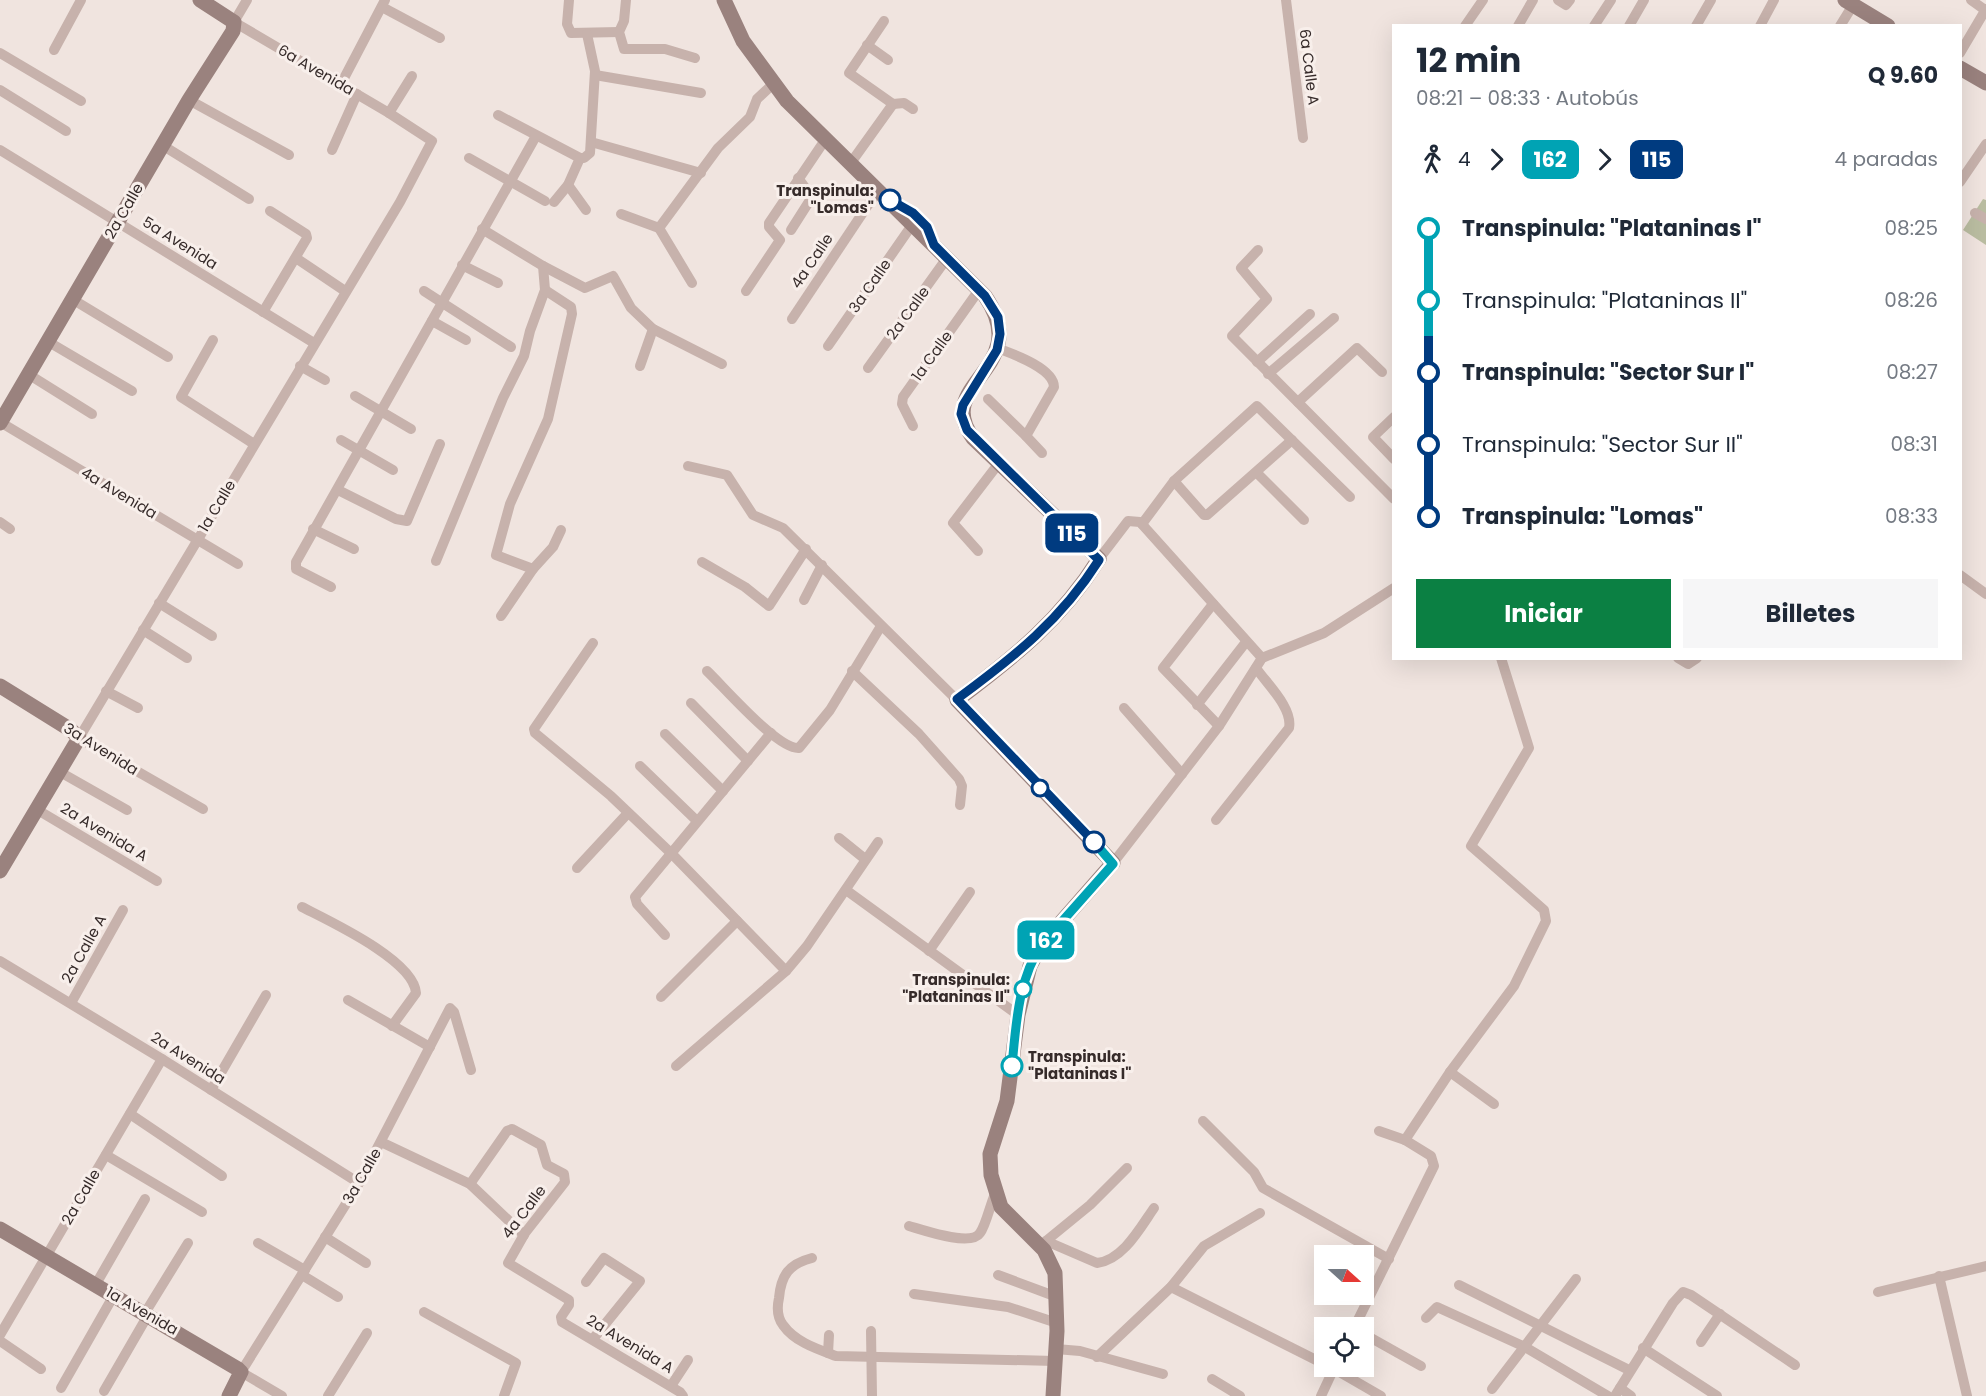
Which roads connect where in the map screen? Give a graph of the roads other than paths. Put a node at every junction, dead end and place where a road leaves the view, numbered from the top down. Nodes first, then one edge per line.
1 (81, 0) edge
2 (200, 0) edge
3 (247, 0) edge
4 (569, 0) edge
5 (626, 0) edge
6 (724, 0) edge
7 (1286, 0) edge
8 (1483, 0) edge
9 (1533, 0) edge
10 (1558, 0) edge
11 (1570, 0) edge
12 (1611, 0) edge
13 (1644, 0) edge
14 (1711, 0) edge
15 (1774, 0) edge
16 (1971, 0) edge
17 (384, 3) edge
18 (1855, 3) edge
19 (1986, 9) edge
20 (884, 21) dead end
21 (234, 22) junction
22 (1466, 24) edge
23 (1519, 24) edge
24 (1595, 24) edge
25 (1630, 24) edge
26 (1697, 24) edge
27 (1761, 24) edge
28 (1841, 24) edge
29 (1885, 24) edge
30 (619, 32) junction
31 (587, 34) junction
32 (440, 38) dead end
33 (867, 45) junction
34 (54, 50) dead end
35 (1962, 50) edge
36 (0, 52) edge
37 (695, 58) dead end
38 (888, 60) dead end
39 (1962, 69) edge
40 (595, 75) junction
41 (412, 76) dead end
42 (1986, 83) edge
43 (341, 84) junction
44 (773, 84) junction
45 (0, 90) edge
46 (701, 93) dead end
47 (357, 94) junction
48 (189, 100) junction
49 (81, 101) dead end
50 (893, 104) junction
51 (913, 109) dead end
52 (389, 113) junction
53 (498, 115) dead end
54 (66, 131) dead end
55 (536, 136) junction
56 (1303, 138) dead end
57 (432, 139) joint
58 (825, 140) junction
59 (591, 142) junction
60 (1986, 144) edge
61 (162, 145) junction
62 (0, 150) edge
63 (332, 150) dead end
64 (289, 155) dead end
65 (469, 158) dead end
66 (580, 158) junction
67 (850, 164) junction
68 (700, 173) junction
69 (798, 178) junction
70 (1962, 179) edge
71 (510, 182) junction
72 (568, 185) junction
73 (878, 190) junction
74 (249, 199) dead end
75 (893, 203) junction
76 (586, 210) dead end
77 (270, 211) dead end
78 (1975, 213) dead end
79 (621, 214) dead end
80 (1986, 219) edge
81 (117, 222) junction
82 (912, 225) junction
83 (659, 228) junction
84 (482, 229) junction
85 (791, 230) dead end
86 (934, 245) junction
87 (1258, 250) dead end
88 (296, 258) junction
89 (947, 258) junction
90 (462, 265) junction
91 (543, 266) junction
92 (498, 283) dead end
93 (692, 284) dead end
94 (545, 290) junction
95 (980, 290) junction
96 (345, 291) junction
97 (424, 291) dead end
98 (746, 291) dead end
99 (72, 299) junction
100 (442, 303) junction
101 (263, 312) junction
102 (1310, 314) dead end
103 (1334, 318) dead end
104 (792, 319) dead end
105 (432, 321) junction
106 (653, 328) junction
107 (213, 340) dead end
108 (466, 340) dead end
109 (47, 341) junction
110 (314, 343) junction
111 (828, 346) dead end
112 (511, 347) dead end
113 (997, 348) junction
114 (168, 357) dead end
115 (1257, 362) junction
116 (722, 364) dead end
117 (300, 366) junction
118 (640, 366) dead end
119 (868, 368) dead end
120 (1382, 372) dead end
121 (28, 374) junction
122 (1268, 374) junction
123 (325, 380) dead end
124 (132, 391) dead end
125 (355, 396) dead end
126 (988, 399) dead end
127 (1298, 402) junction
128 (382, 411) junction
129 (92, 414) dead end
130 (1392, 419) edge
131 (0, 422) edge
132 (913, 426) dead end
133 (411, 429) dead end
134 (1026, 436) junction
135 (341, 440) dead end
136 (1292, 440) junction
137 (254, 444) junction
138 (440, 444) dead end
139 (360, 450) junction
140 (1042, 453) dead end
141 (1392, 457) edge
142 (999, 463) junction
143 (688, 466) dead end
144 (393, 470) dead end
145 (1257, 473) junction
146 (1174, 481) junction
147 (338, 490) junction
148 (1350, 497) dead end
149 (1392, 497) edge
150 (1304, 520) dead end
151 (0, 522) edge
152 (1142, 524) junction
153 (10, 529) dead end
154 (313, 530) junction
155 (561, 530) dead end
156 (197, 539) junction
157 (354, 549) dead end
158 (806, 549) junction
159 (978, 551) dead end
160 (1099, 560) junction
161 (436, 561) dead end
162 (702, 562) dead end
163 (238, 564) dead end
164 (822, 565) junction
165 (533, 568) junction
166 (1962, 576) edge
167 (332, 587) dead end
168 (1392, 589) edge
169 (1986, 594) edge
170 (804, 600) dead end
171 (159, 603) junction
172 (1213, 604) junction
173 (501, 616) dead end
174 (881, 626) junction
175 (143, 630) junction
176 (212, 636) dead end
177 (1246, 642) junction
178 (593, 643) dead end
179 (187, 658) dead end
180 (1502, 660) edge
181 (1259, 663) junction
182 (852, 670) junction
183 (707, 671) dead end
184 (0, 686) edge
185 (106, 692) junction
186 (957, 699) junction
187 (691, 704) dead end
188 (1197, 705) junction
189 (138, 708) dead end
190 (1124, 708) dead end
191 (1219, 726) junction
192 (665, 734) dead end
193 (771, 734) junction
194 (79, 738) junction
195 (748, 760) junction
196 (640, 766) dead end
197 (60, 772) junction
198 (1182, 774) junction
199 (723, 791) junction
200 (960, 805) dead end
201 (36, 808) junction
202 (203, 809) dead end
203 (127, 810) dead end
204 (628, 813) junction
205 (1216, 820) dead end
206 (697, 821) junction
207 (839, 837) dead end
208 (878, 843) dead end
209 (671, 853) junction
210 (865, 859) junction
211 (1113, 864) junction
212 (577, 868) dead end
213 (0, 871) edge
214 (157, 881) dead end
215 (846, 890) junction
216 (970, 892) dead end
217 (303, 907) dead end
218 (123, 910) dead end
219 (737, 921) junction
220 (665, 935) dead end
221 (929, 951) junction
222 (0, 961) edge
223 (786, 971) junction
224 (266, 995) dead end
225 (661, 997) dead end
226 (348, 1000) dead end
227 (71, 1003) junction
228 (1018, 1015) junction
229 (392, 1026) junction
230 (430, 1047) junction
231 (162, 1059) junction
232 (676, 1066) dead end
233 (471, 1070) dead end
234 (1450, 1072) junction
235 (211, 1090) junction
236 (1494, 1104) dead end
237 (130, 1114) junction
238 (1203, 1121) dead end
239 (1379, 1131) dead end
240 (1405, 1140) junction
241 (381, 1142) junction
242 (106, 1155) junction
243 (1127, 1168) dead end
244 (222, 1176) dead end
245 (359, 1183) junction
246 (470, 1184) junction
247 (995, 1194) junction
248 (145, 1199) dead end
249 (1154, 1208) dead end
250 (202, 1212) dead end
251 (1260, 1213) dead end
252 (909, 1226) dead end
253 (0, 1230) edge
254 (524, 1235) junction
255 (325, 1237) junction
256 (188, 1243) dead end
257 (258, 1243) dead end
258 (1043, 1244) junction
259 (47, 1256) junction
260 (812, 1258) dead end
261 (1389, 1259) junction
262 (366, 1263) dead end
263 (1986, 1266) edge
264 (303, 1273) junction
265 (999, 1275) dead end
266 (1939, 1276) junction
267 (1576, 1279) dead end
268 (586, 1282) dead end
269 (96, 1284) junction
270 (1459, 1285) dead end
271 (1171, 1287) junction
272 (1878, 1292) dead end
273 (914, 1294) dead end
274 (114, 1295) junction
275 (338, 1297) dead end
276 (1057, 1297) junction
277 (424, 1312) dead end
278 (146, 1314) junction
279 (1720, 1314) junction
280 (1360, 1317) edge
281 (1426, 1318) dead end
282 (560, 1320) joint
283 (1057, 1323) junction
284 (1541, 1326) junction
285 (871, 1330) dead end
286 (367, 1333) dead end
287 (0, 1335) edge
288 (829, 1335) dead end
289 (593, 1339) junction
290 (1374, 1340) edge
291 (0, 1341) edge
292 (1701, 1342) dead end
293 (1525, 1347) junction
294 (1643, 1348) junction
295 (828, 1353) junction
296 (1056, 1355) junction
297 (872, 1356) junction
298 (1097, 1357) junction
299 (1314, 1359) edge
300 (688, 1360) dead end
301 (1795, 1365) dead end
302 (1421, 1366) dead end
303 (41, 1369) dead end
304 (1629, 1370) junction
305 (242, 1372) junction
306 (1163, 1374) dead end
307 (1327, 1377) edge
308 (1348, 1377) edge
309 (1212, 1379) dead end
310 (671, 1386) junction
311 (61, 1388) dead end
312 (1492, 1389) dead end
313 (104, 1391) dead end
314 (1617, 1392) edge
315 (229, 1396) edge
316 (282, 1396) edge
317 (328, 1396) edge
318 (504, 1396) edge
319 (683, 1396) edge
320 (872, 1396) edge
321 (1053, 1396) edge
322 (1240, 1396) edge
323 (1321, 1396) edge
324 (1381, 1396) edge
325 (1608, 1396) edge
326 (1631, 1396) edge
327 (1717, 1396) edge
328 (1967, 1396) edge

1 - 34 street
2 - 21 street, 6a Avenida
3 - 21 street, 2a Calle
4 - 31 street
5 - 30 street
6 - 44 street
7 - 56 street, 6a Calle A
8 - 22 street
9 - 23 street
10 - 11 street
12 - 24 street
13 - 25 street
14 - 26 street
15 - 27 street
16 - 19 street
17 - 32 street
17 - 43 street
18 - 28 street
18 - 29 street
19 - 35 street
20 - 33 street
21 - 43 street, 6a Avenida
21 - 48 street, 2a Calle
30 - 31 street
30 - 37 street
31 - 40 street
33 - 38 street
33 - 50 street
36 - 49 street
39 - 42 street
40 - 46 street
40 - 59 street
41 - 52 street
43 - 47 street, 6a Avenida
44 - 58 street
44 - 68 street
45 - 54 street
47 - 52 street, 6a Avenida
47 - 63 street
48 - 61 street, 2a Calle
48 - 64 street
50 - 51 street
50 - 67 street
52 - 57 street, 6a Avenida
53 - 55 street
55 - 66 street
55 - 71 street
57 - 96 street, 1a Calle
58 - 67 street
58 - 69 street
59 - 66 street
59 - 68 street
60 - 70 street
61 - 74 street
61 - 81 street, 2a Calle
62 - 81 street, 5a Avenida
65 - 71 street
66 - 72 street
67 - 73 street
68 - 83 street
69 - 85 street
69 - 98 street
71 - 72 street
71 - 84 street
72 - 76 street
73 - 75 street
73 - 104 street, 4a Calle
75 - 82 street
75 - 86 street
77 - 88 street
78 - 80 street
79 - 83 street
81 - 99 street, 2a Calle
81 - 101 street, 5a Avenida
82 - 86 street
82 - 111 street, 3a Calle
83 - 93 street
84 - 90 street
84 - 91 street
86 - 89 street
87 - 115 street
88 - 96 street
88 - 101 street
89 - 95 street
89 - 119 street, 2a Calle
90 - 92 street
90 - 100 street
91 - 94 street
91 - 106 street
94 - 161 street
94 - 165 street
95 - 113 street
95 - 132 street, 1a Calle
96 - 110 street, 1a Calle
97 - 100 street
99 - 109 street, 2a Calle
99 - 114 street
100 - 105 street
100 - 112 street
101 - 110 street, 5a Avenida
102 - 115 street
103 - 122 street
105 - 108 street
105 - 128 street
106 - 116 street
106 - 118 street
107 - 137 street
109 - 121 street, 2a Calle
109 - 124 street
110 - 117 street, 1a Calle
113 - 134 street
113 - 142 street
115 - 122 street
117 - 123 street
117 - 137 street, 1a Calle
120 - 127 street
121 - 129 street
121 - 131 street, 2a Calle
122 - 127 street
125 - 128 street
126 - 134 street
127 - 149 street
128 - 133 street
128 - 139 street
130 - 141 street
131 - 156 street, 4a Avenida
134 - 140 street
135 - 139 street
136 - 145 street
136 - 146 street
136 - 148 street
137 - 156 street, 1a Calle
138 - 147 street
139 - 144 street
139 - 147 street
142 - 159 street
142 - 160 street
143 - 158 street
145 - 146 street
145 - 150 street
146 - 152 street
147 - 154 street
151 - 153 street
152 - 160 street
152 - 172 street
154 - 157 street
154 - 167 street
155 - 165 street
156 - 163 street, 4a Avenida
156 - 171 street, 1a Calle
158 - 162 street
158 - 164 street
160 - 186 street
164 - 170 street
164 - 174 street
165 - 173 street
166 - 169 street
168 - 181 street
171 - 175 street, 1a Calle
171 - 176 street
172 - 177 street
172 - 188 street
174 - 182 street
174 - 186 street
175 - 179 street
175 - 185 street, 1a Calle
177 - 181 street
177 - 188 street
178 - 204 street
180 - 234 street
181 - 191 street
181 - 205 street
182 - 193 street
182 - 200 street
183 - 193 street
184 - 194 street, 3a Avenida
185 - 189 street
185 - 194 street, 1a Calle
186 - 211 street
187 - 195 street
188 - 191 street
190 - 198 street
191 - 198 street
192 - 199 street
193 - 195 street
194 - 197 street, 1a Calle
194 - 202 street, 3a Avenida
195 - 199 street
196 - 206 street
197 - 201 street, 1a Calle
197 - 203 street
198 - 211 street
199 - 206 street
201 - 213 street, 1a Calle
201 - 214 street, 2a Avenida A
204 - 209 street
204 - 212 street
206 - 209 street
207 - 210 street
208 - 210 street
209 - 219 street
209 - 220 street
210 - 215 street
211 - 228 street
215 - 221 street
215 - 223 street
216 - 221 street
217 - 229 street
218 - 227 street, 2a Calle A
219 - 223 street
219 - 225 street
221 - 228 street
222 - 227 street, 2a Avenida
223 - 232 street
224 - 235 street
226 - 229 street
227 - 231 street, 2a Avenida
228 - 247 street
229 - 230 street
230 - 233 street, 3a Calle
230 - 241 street, 3a Calle
231 - 235 street, 2a Avenida
231 - 237 street, 2a Calle
234 - 236 street
234 - 240 street
235 - 245 street, 2a Avenida
237 - 242 street, 2a Calle
237 - 244 street
238 - 261 street
239 - 240 street
240 - 261 street
241 - 245 street, 3a Calle
241 - 246 street
242 - 250 street
242 - 259 street, 2a Calle
243 - 258 street
245 - 255 street, 3a Calle
246 - 254 street
246 - 254 street, 4a Calle
247 - 252 street
247 - 258 street
248 - 269 street
249 - 258 street
251 - 271 street
253 - 259 street, 1a Avenida
254 - 282 street, 4a Calle
255 - 262 street
255 - 264 street, 3a Calle
256 - 278 street
257 - 264 street
258 - 276 street
259 - 269 street, 1a Avenida
259 - 287 street, 2a Calle
260 - 295 street
261 - 280 street
263 - 266 street
264 - 275 street
264 - 305 street, 3a Calle
265 - 276 street
266 - 272 street
266 - 328 street
267 - 284 street
268 - 289 street
269 - 274 street, 1a Avenida
270 - 284 street
271 - 298 street
271 - 299 street
273 - 283 street
274 - 278 street, 1a Avenida
274 - 311 street
276 - 283 street
277 - 318 street
278 - 305 street, 1a Avenida
278 - 313 street
279 - 292 street
279 - 294 street
279 - 301 street
281 - 293 street
282 - 289 street, 2a Avenida A
283 - 296 street
284 - 293 street
284 - 304 street
285 - 297 street
286 - 317 street
288 - 295 street
289 - 310 street, 2a Avenida A
290 - 302 street
291 - 303 street
293 - 312 street
293 - 325 street
294 - 304 street
294 - 327 street
295 - 297 street
296 - 297 street
296 - 298 street
296 - 321 street
297 - 320 street
298 - 306 street
300 - 310 street
304 - 314 street
305 - 315 street, 3a Calle
305 - 316 street, 1a Avenida
307 - 323 street
308 - 324 street
309 - 322 street
310 - 319 street, 2a Avenida A
314 - 326 street

